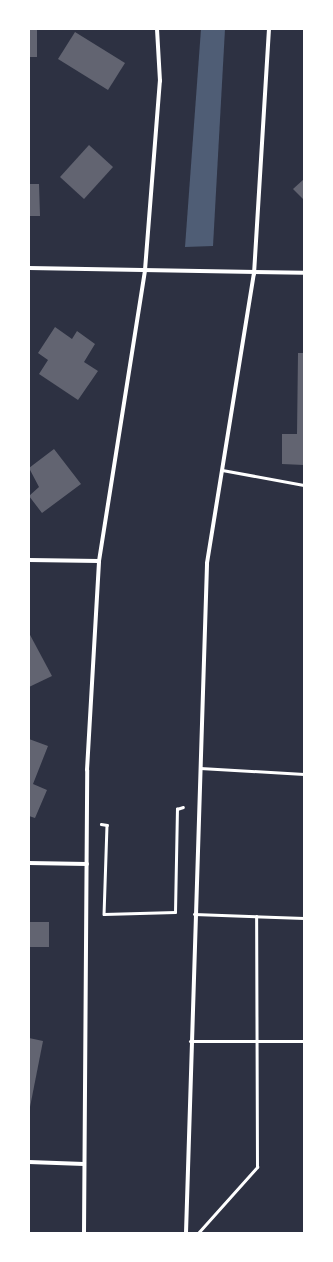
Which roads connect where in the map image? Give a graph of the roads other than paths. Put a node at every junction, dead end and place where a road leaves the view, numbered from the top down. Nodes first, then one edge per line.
1 (157, 29) edge
2 (269, 29) edge
3 (29, 268) edge
4 (145, 270) junction
5 (304, 273) edge
6 (254, 274) junction
7 (222, 470) junction
8 (304, 484) edge
9 (29, 560) edge
10 (99, 561) junction
11 (200, 768) junction
12 (304, 774) edge
13 (29, 863) edge
14 (86, 864) junction
15 (194, 914) junction
16 (256, 916) junction
17 (304, 918) edge
18 (190, 1040) junction
19 (256, 1041) junction
20 (304, 1041) edge
21 (29, 1162) edge
22 (84, 1164) junction
23 (84, 1233) edge
24 (186, 1233) edge
25 (198, 1233) edge

1 - 4 street
2 - 6 street
3 - 4 street
4 - 6 street
4 - 10 street
5 - 6 street
6 - 7 street
7 - 8 lane
7 - 11 street
9 - 10 street
10 - 14 street
11 - 12 lane
11 - 15 street
13 - 14 street
14 - 22 street
15 - 16 lane
15 - 18 street
16 - 17 lane
16 - 19 lane
18 - 19 lane
18 - 24 street
19 - 20 lane
19 - 25 lane
21 - 22 street
22 - 23 street

